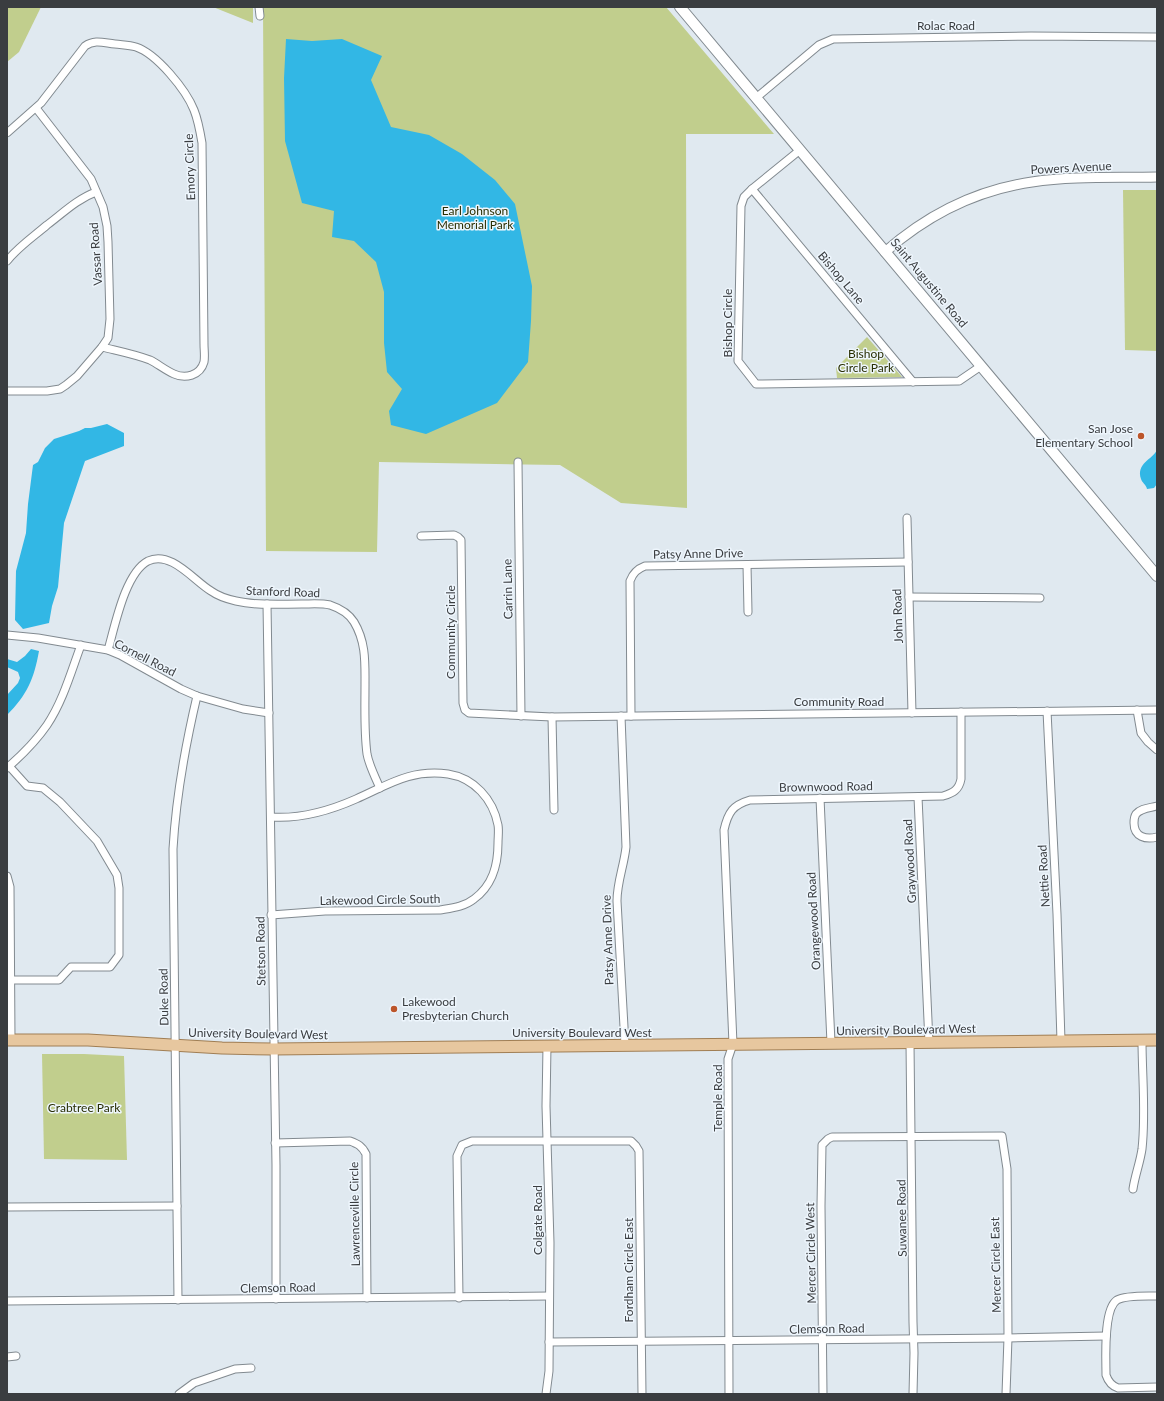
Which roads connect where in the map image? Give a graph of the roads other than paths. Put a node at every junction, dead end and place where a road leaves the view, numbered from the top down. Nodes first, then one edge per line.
1 (259, 7) edge
2 (680, 7) edge
3 (260, 16) dead end
4 (1157, 37) edge
5 (756, 98) junction
6 (36, 108) junction
7 (7, 132) edge
8 (800, 150) junction
9 (1157, 177) edge
10 (752, 189) junction
11 (96, 192) junction
12 (885, 252) junction
13 (7, 261) edge
14 (102, 347) junction
15 (981, 366) junction
16 (913, 382) junction
17 (7, 391) edge
18 (518, 462) dead end
19 (907, 518) dead end
20 (421, 536) dead end
21 (908, 562) junction
22 (747, 565) junction
23 (1157, 576) edge
24 (909, 597) junction
25 (1040, 598) dead end
26 (267, 604) junction
27 (748, 612) dead end
28 (7, 635) edge
29 (81, 645) junction
30 (108, 650) junction
31 (197, 696) junction
32 (1138, 710) junction
33 (1157, 710) edge
34 (1047, 711) junction
35 (961, 712) junction
36 (269, 713) junction
37 (912, 713) junction
38 (520, 716) junction
39 (621, 716) junction
40 (631, 716) junction
41 (552, 717) junction
42 (1157, 750) edge
43 (8, 767) edge
44 (380, 788) junction
45 (918, 797) junction
46 (820, 798) junction
47 (736, 806) joint
48 (1157, 806) edge
49 (554, 810) dead end
50 (270, 817) junction
51 (1157, 838) edge
52 (7, 876) edge
53 (271, 915) junction
54 (11, 980) junction
55 (9, 1040) edge
56 (1142, 1040) junction
57 (1157, 1040) edge
58 (1061, 1041) junction
59 (910, 1043) junction
60 (929, 1043) junction
61 (176, 1044) junction
62 (734, 1044) junction
63 (831, 1044) junction
64 (625, 1045) junction
65 (547, 1046) junction
66 (273, 1049) junction
67 (912, 1137) junction
68 (548, 1140) junction
69 (275, 1143) junction
70 (1133, 1188) dead end
71 (177, 1206) junction
72 (7, 1207) edge
73 (549, 1296) junction
74 (1157, 1296) edge
75 (367, 1298) junction
76 (459, 1298) junction
77 (276, 1299) junction
78 (178, 1300) junction
79 (7, 1301) edge
80 (1106, 1336) junction
81 (1008, 1338) junction
82 (730, 1339) junction
83 (914, 1339) junction
84 (823, 1340) junction
85 (549, 1342) junction
86 (640, 1342) junction
87 (16, 1356) dead end
88 (7, 1357) edge
89 (251, 1368) dead end
90 (1157, 1387) edge
91 (179, 1394) edge
92 (546, 1394) edge
93 (642, 1394) edge
94 (729, 1394) edge
95 (823, 1394) edge
96 (913, 1394) edge
97 (1006, 1394) edge

1 - 3 street
2 - 5 main road, Saint Augustine Road
4 - 5 street, Rolac Road
5 - 8 main road, Saint Augustine Road
6 - 7 street, Emory Circle
6 - 11 street, Vassar Road
6 - 14 street, Emory Circle
8 - 10 street, Bishop Circle
8 - 12 main road, Saint Augustine Road
9 - 12 street, Powers Avenue
10 - 16 street, Bishop Lane
10 - 16 street, Bishop Circle
11 - 13 street
11 - 14 street, Vassar Road
12 - 15 main road, Saint Augustine Road
14 - 17 street, Vassar Road
15 - 16 street, Bishop Circle
15 - 23 main road, Saint Augustine Road
18 - 38 street, Carrin Lane
19 - 21 street, John Road
20 - 38 street, Community Circle
21 - 22 street, Patsy Anne Drive
21 - 24 street, John Road
22 - 27 street
22 - 40 street, Patsy Anne Drive
24 - 25 street
24 - 37 street, John Road
26 - 30 street, Stanford Road
26 - 36 street, Stetson Road
26 - 44 street, Stanford Road
28 - 29 street, Cornell Road
29 - 30 street, Cornell Road
29 - 43 street
30 - 31 street, Cornell Road
31 - 36 street, Cornell Road
31 - 61 street, Duke Road
32 - 33 street, Community Road
32 - 34 street, Community Road
32 - 42 street
34 - 35 street, Community Road
34 - 58 street, Nettie Road
35 - 37 street, Community Road
35 - 45 street
36 - 50 street, Stetson Road
37 - 40 street, Community Road
38 - 41 street, Community Road
39 - 40 street, Community Road
39 - 41 street, Community Road
39 - 64 street, Patsy Anne Drive
41 - 49 street
43 - 54 street
44 - 50 street, Lakewood Circle South
44 - 53 street, Lakewood Circle South
45 - 46 street, Brownwood Road
45 - 60 street, Graywood Road
46 - 47 street, Brownwood Road
46 - 63 street, Orangewood Road
47 - 62 street, Temple Road
48 - 51 street
50 - 53 street, Stetson Road
52 - 54 street
53 - 66 street, Stetson Road
54 - 55 street
55 - 61 main road, University Boulevard West
56 - 57 main road, University Boulevard West
56 - 58 main road, University Boulevard West
56 - 70 street
58 - 60 main road, University Boulevard West
59 - 60 main road, University Boulevard West
59 - 63 main road, University Boulevard West
59 - 67 street, Suwanee Road
61 - 66 main road, University Boulevard West
61 - 71 street, Duke Road
62 - 63 main road, University Boulevard West
62 - 64 main road, University Boulevard West
62 - 82 street, Temple Road
64 - 65 main road, University Boulevard West
65 - 66 main road, University Boulevard West
65 - 68 street, Colgate Road
66 - 69 street, Stetson Road
67 - 81 street, Mercer Circle East
67 - 83 street, Suwanee Road
67 - 84 street, Mercer Circle West
68 - 73 street, Colgate Road
68 - 76 street
68 - 86 street, Fordham Circle East
69 - 75 street, Lawrenceville Circle
69 - 77 street, Stetson Road
71 - 72 street
71 - 78 street, Duke Road
73 - 76 street, Clemson Road
73 - 85 street, Colgate Road
74 - 80 street
75 - 76 street, Clemson Road
75 - 77 street, Clemson Road
77 - 78 street, Clemson Road
78 - 79 street, Clemson Road
80 - 81 street, Clemson Road
80 - 90 street
81 - 83 street, Clemson Road
81 - 97 street, Mercer Circle East
82 - 84 street, Clemson Road
82 - 86 street, Clemson Road
82 - 94 street, Temple Road
83 - 84 street, Clemson Road
83 - 96 street, Suwanee Road
84 - 95 street, Mercer Circle West
85 - 86 street, Clemson Road
85 - 92 street, Colgate Road
86 - 93 street, Fordham Circle East
87 - 88 street
89 - 91 street

